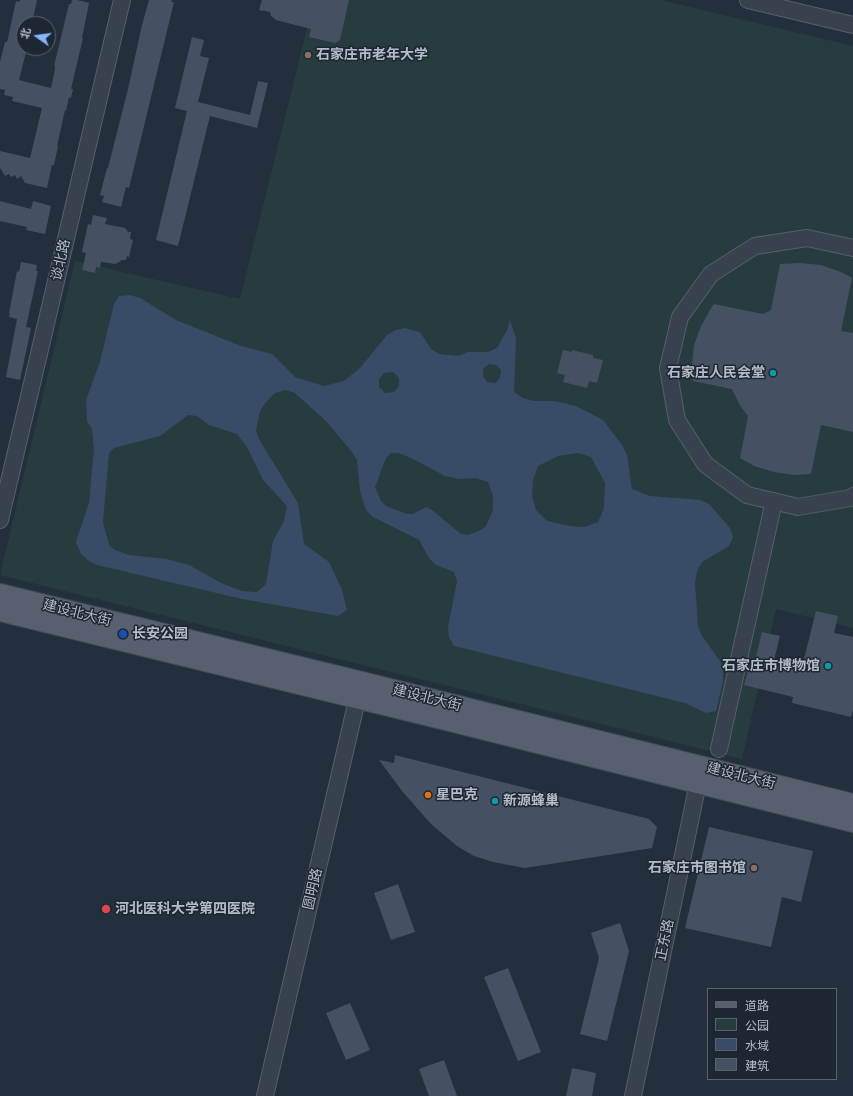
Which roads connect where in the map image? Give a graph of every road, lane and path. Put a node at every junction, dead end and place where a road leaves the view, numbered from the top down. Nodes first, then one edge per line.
1 (122, 0) edge
2 (748, 0) edge
3 (853, 25) edge
4 (853, 248) edge
5 (853, 496) edge
6 (774, 501) junction
7 (0, 520) edge
8 (0, 594) edge
9 (0, 611) edge
10 (360, 690) junction
11 (720, 749) dead end
12 (698, 783) junction
13 (853, 804) edge
14 (853, 822) edge
15 (265, 1096) edge
16 (633, 1096) edge

1 - 7 street, 谈北路
2 - 3 street
4 - 6 street
5 - 6 street
6 - 11 street
8 - 10 main road, 建设北大街
9 - 10 main road, 建设北大街
10 - 12 main road, 建设北大街
10 - 13 main road, 建设北大街
10 - 15 street, 圆明路
12 - 14 main road, 建设北大街
12 - 16 street, 正东路

